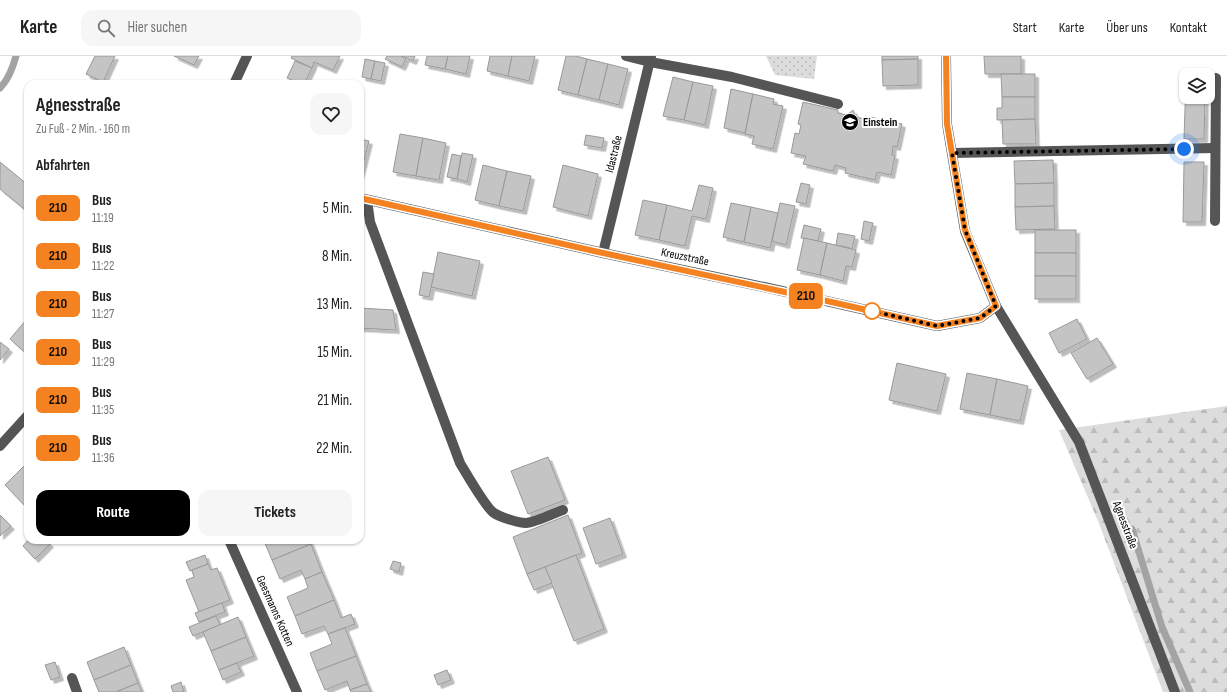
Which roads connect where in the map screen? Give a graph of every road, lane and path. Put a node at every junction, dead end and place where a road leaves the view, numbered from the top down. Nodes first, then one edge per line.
1 (247, 56) edge
2 (626, 56) edge
3 (946, 56) edge
4 (651, 59) edge
5 (1216, 78) dead end
6 (236, 80) edge
7 (838, 104) dead end
8 (1215, 148) junction
9 (952, 153) junction
10 (364, 199) edge
11 (364, 202) edge
12 (1215, 221) dead end
13 (603, 253) junction
14 (996, 306) junction
15 (24, 419) edge
16 (0, 446) edge
17 (564, 510) dead end
18 (231, 544) edge
19 (72, 678) dead end
20 (295, 691) edge
21 (77, 692) edge
22 (1175, 692) edge

1 - 6 street
2 - 4 street
3 - 9 street, Agnesstraße
4 - 7 street
4 - 13 street, Idastraße
5 - 8 street
8 - 9 street
8 - 12 street
9 - 14 street, Agnesstraße
10 - 13 street, Kreuzstraße
11 - 17 street, Kreuzstraße
13 - 14 street, Kreuzstraße
14 - 22 street, Agnesstraße
15 - 16 street
18 - 20 street, Geesmanns Kotten
19 - 21 street

